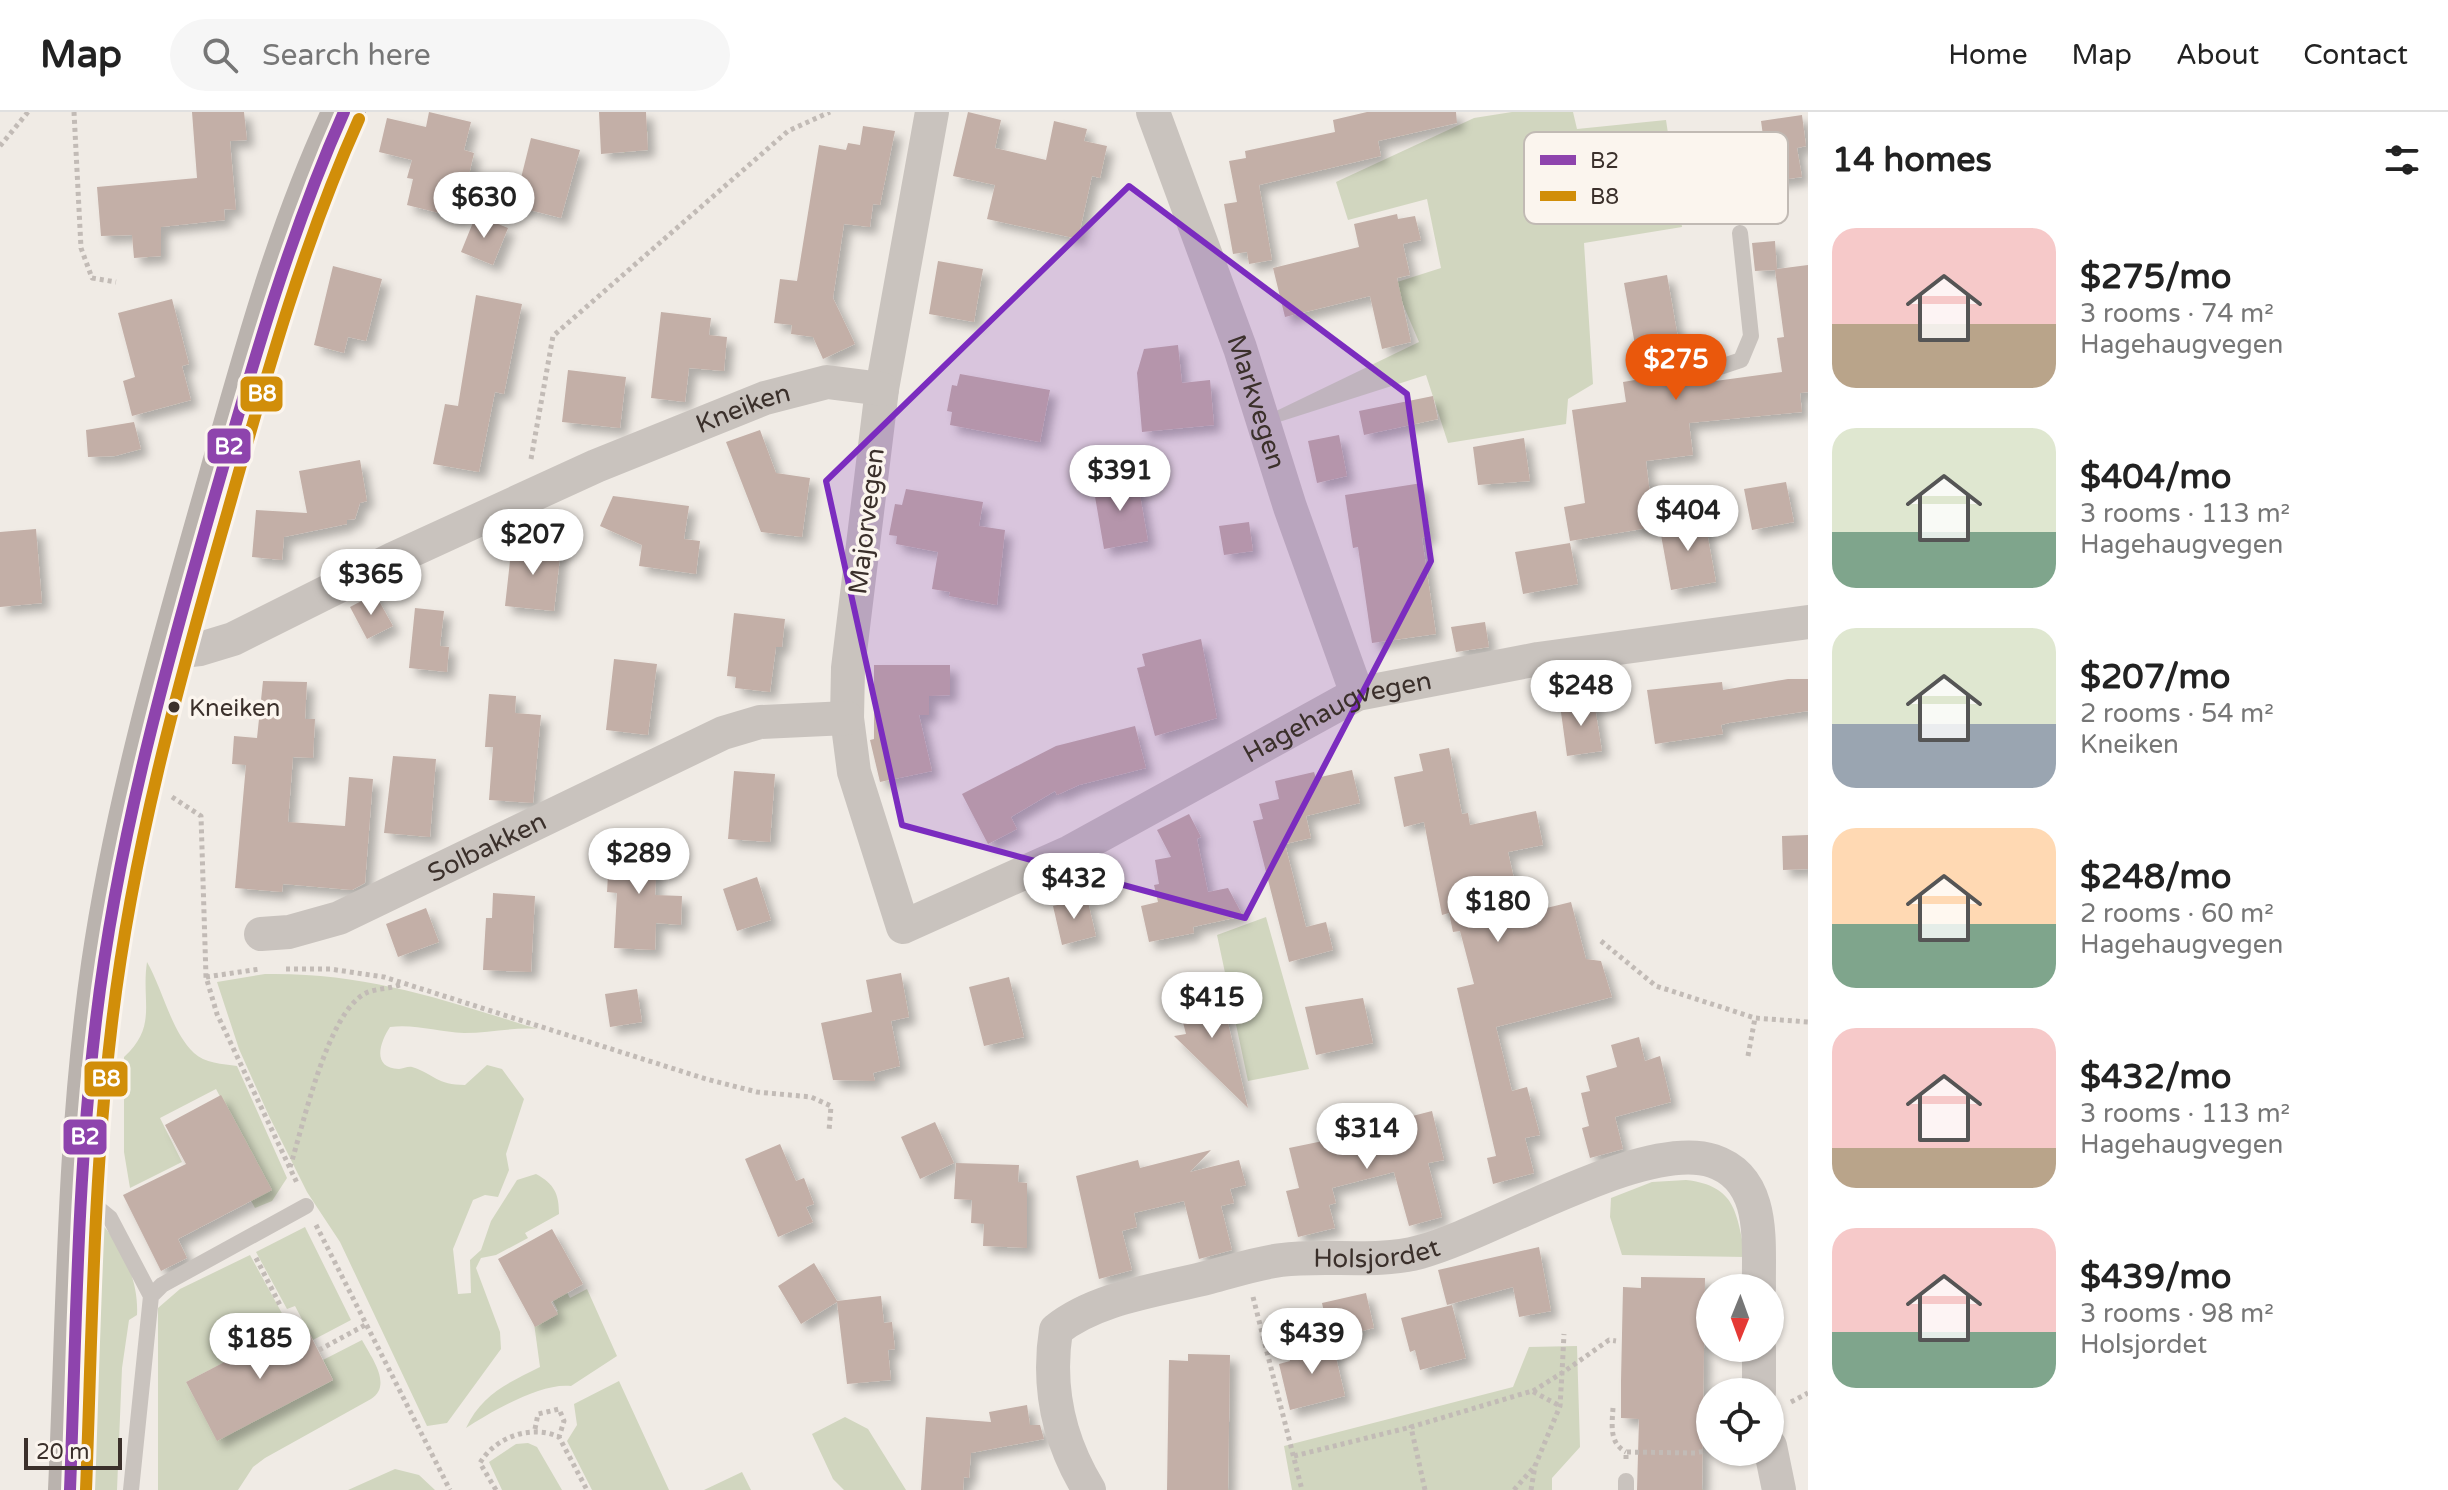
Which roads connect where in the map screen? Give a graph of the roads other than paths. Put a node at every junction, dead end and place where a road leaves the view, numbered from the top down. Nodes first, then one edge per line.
1 (344, 112) edge
2 (932, 112) edge
3 (1153, 112) edge
4 (1740, 233) dead end
5 (1705, 372) dead end
6 (882, 389) junction
7 (1808, 622) edge
8 (173, 652) junction
9 (1357, 694) junction
10 (847, 718) junction
11 (903, 927) joint
12 (261, 934) dead end
13 (83, 1195) junction
14 (306, 1206) road end
15 (1758, 1274) edge
16 (151, 1296) junction
17 (1774, 1466) edge
18 (70, 1490) edge
19 (131, 1490) edge
20 (1089, 1490) edge
21 (1779, 1490) edge

1 - 8 street
2 - 6 street, Majorvegen
3 - 9 street, Markvegen
4 - 5 lane
6 - 8 street, Kneiken
6 - 10 street, Majorvegen
7 - 9 street, Hagehaugvegen
8 - 13 street
9 - 11 street, Hagehaugvegen
10 - 11 street, Majorvegen
10 - 12 street, Solbakken
13 - 16 lane
13 - 18 street
14 - 16 lane
15 - 20 street, Holsjordet
16 - 19 lane
17 - 21 street

